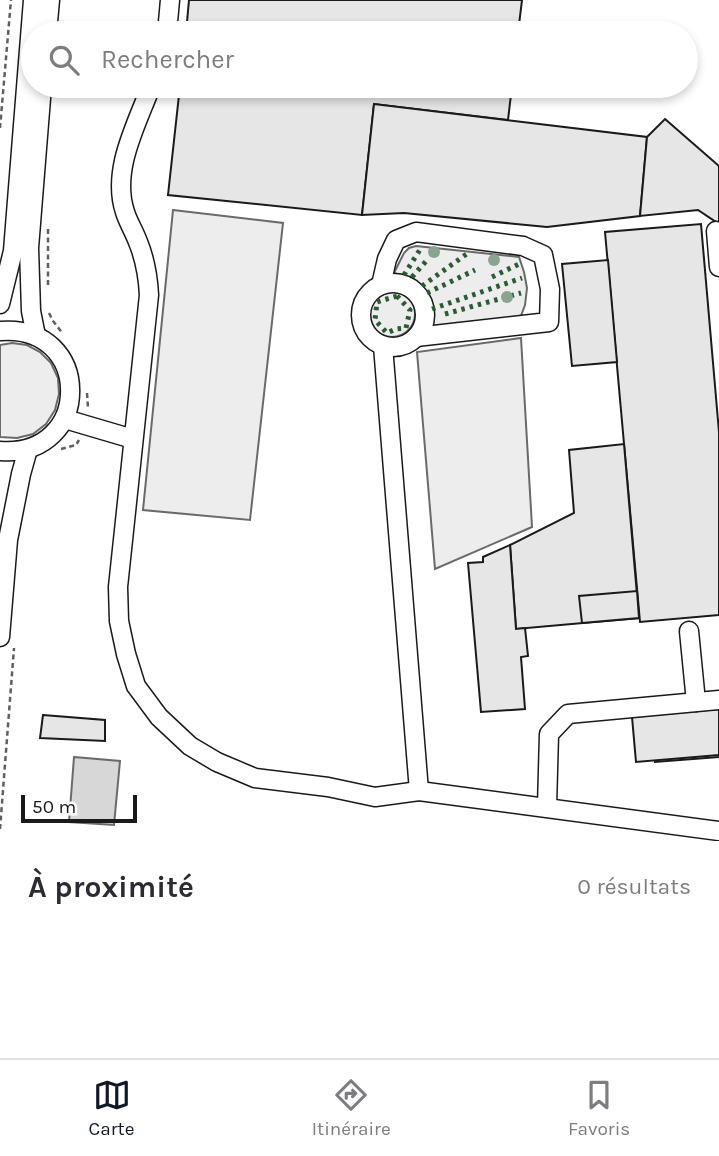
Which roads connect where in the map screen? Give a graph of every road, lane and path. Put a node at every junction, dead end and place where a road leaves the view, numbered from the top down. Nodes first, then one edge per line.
1 (11, 0) edge
2 (33, 0) edge
3 (50, 0) edge
4 (170, 0) edge
5 (31, 21) edge
6 (48, 21) edge
7 (168, 21) edge
8 (25, 98) edge
9 (41, 98) edge
10 (147, 98) edge
11 (0, 128) edge
12 (716, 230) dead end
13 (719, 267) edge
14 (381, 285) junction
15 (0, 304) edge
16 (0, 331) edge
17 (36, 336) junction
18 (415, 337) junction
19 (383, 346) junction
20 (65, 419) junction
21 (133, 439) junction
22 (28, 449) junction
23 (0, 450) edge
24 (689, 631) dead end
25 (0, 637) edge
26 (719, 700) edge
27 (696, 702) junction
28 (419, 791) junction
29 (547, 807) junction
30 (719, 831) edge

1 - 11 path
2 - 5 street
3 - 6 street
4 - 7 street
8 - 15 street
9 - 17 street
10 - 21 street
12 - 13 street
14 - 18 street
14 - 18 street
14 - 19 street
16 - 17 street
17 - 20 street
18 - 19 street
19 - 28 street
20 - 21 street
20 - 22 street
21 - 28 street
22 - 23 street
22 - 25 street
24 - 27 street
26 - 27 street
27 - 29 street
28 - 29 street
29 - 30 street

